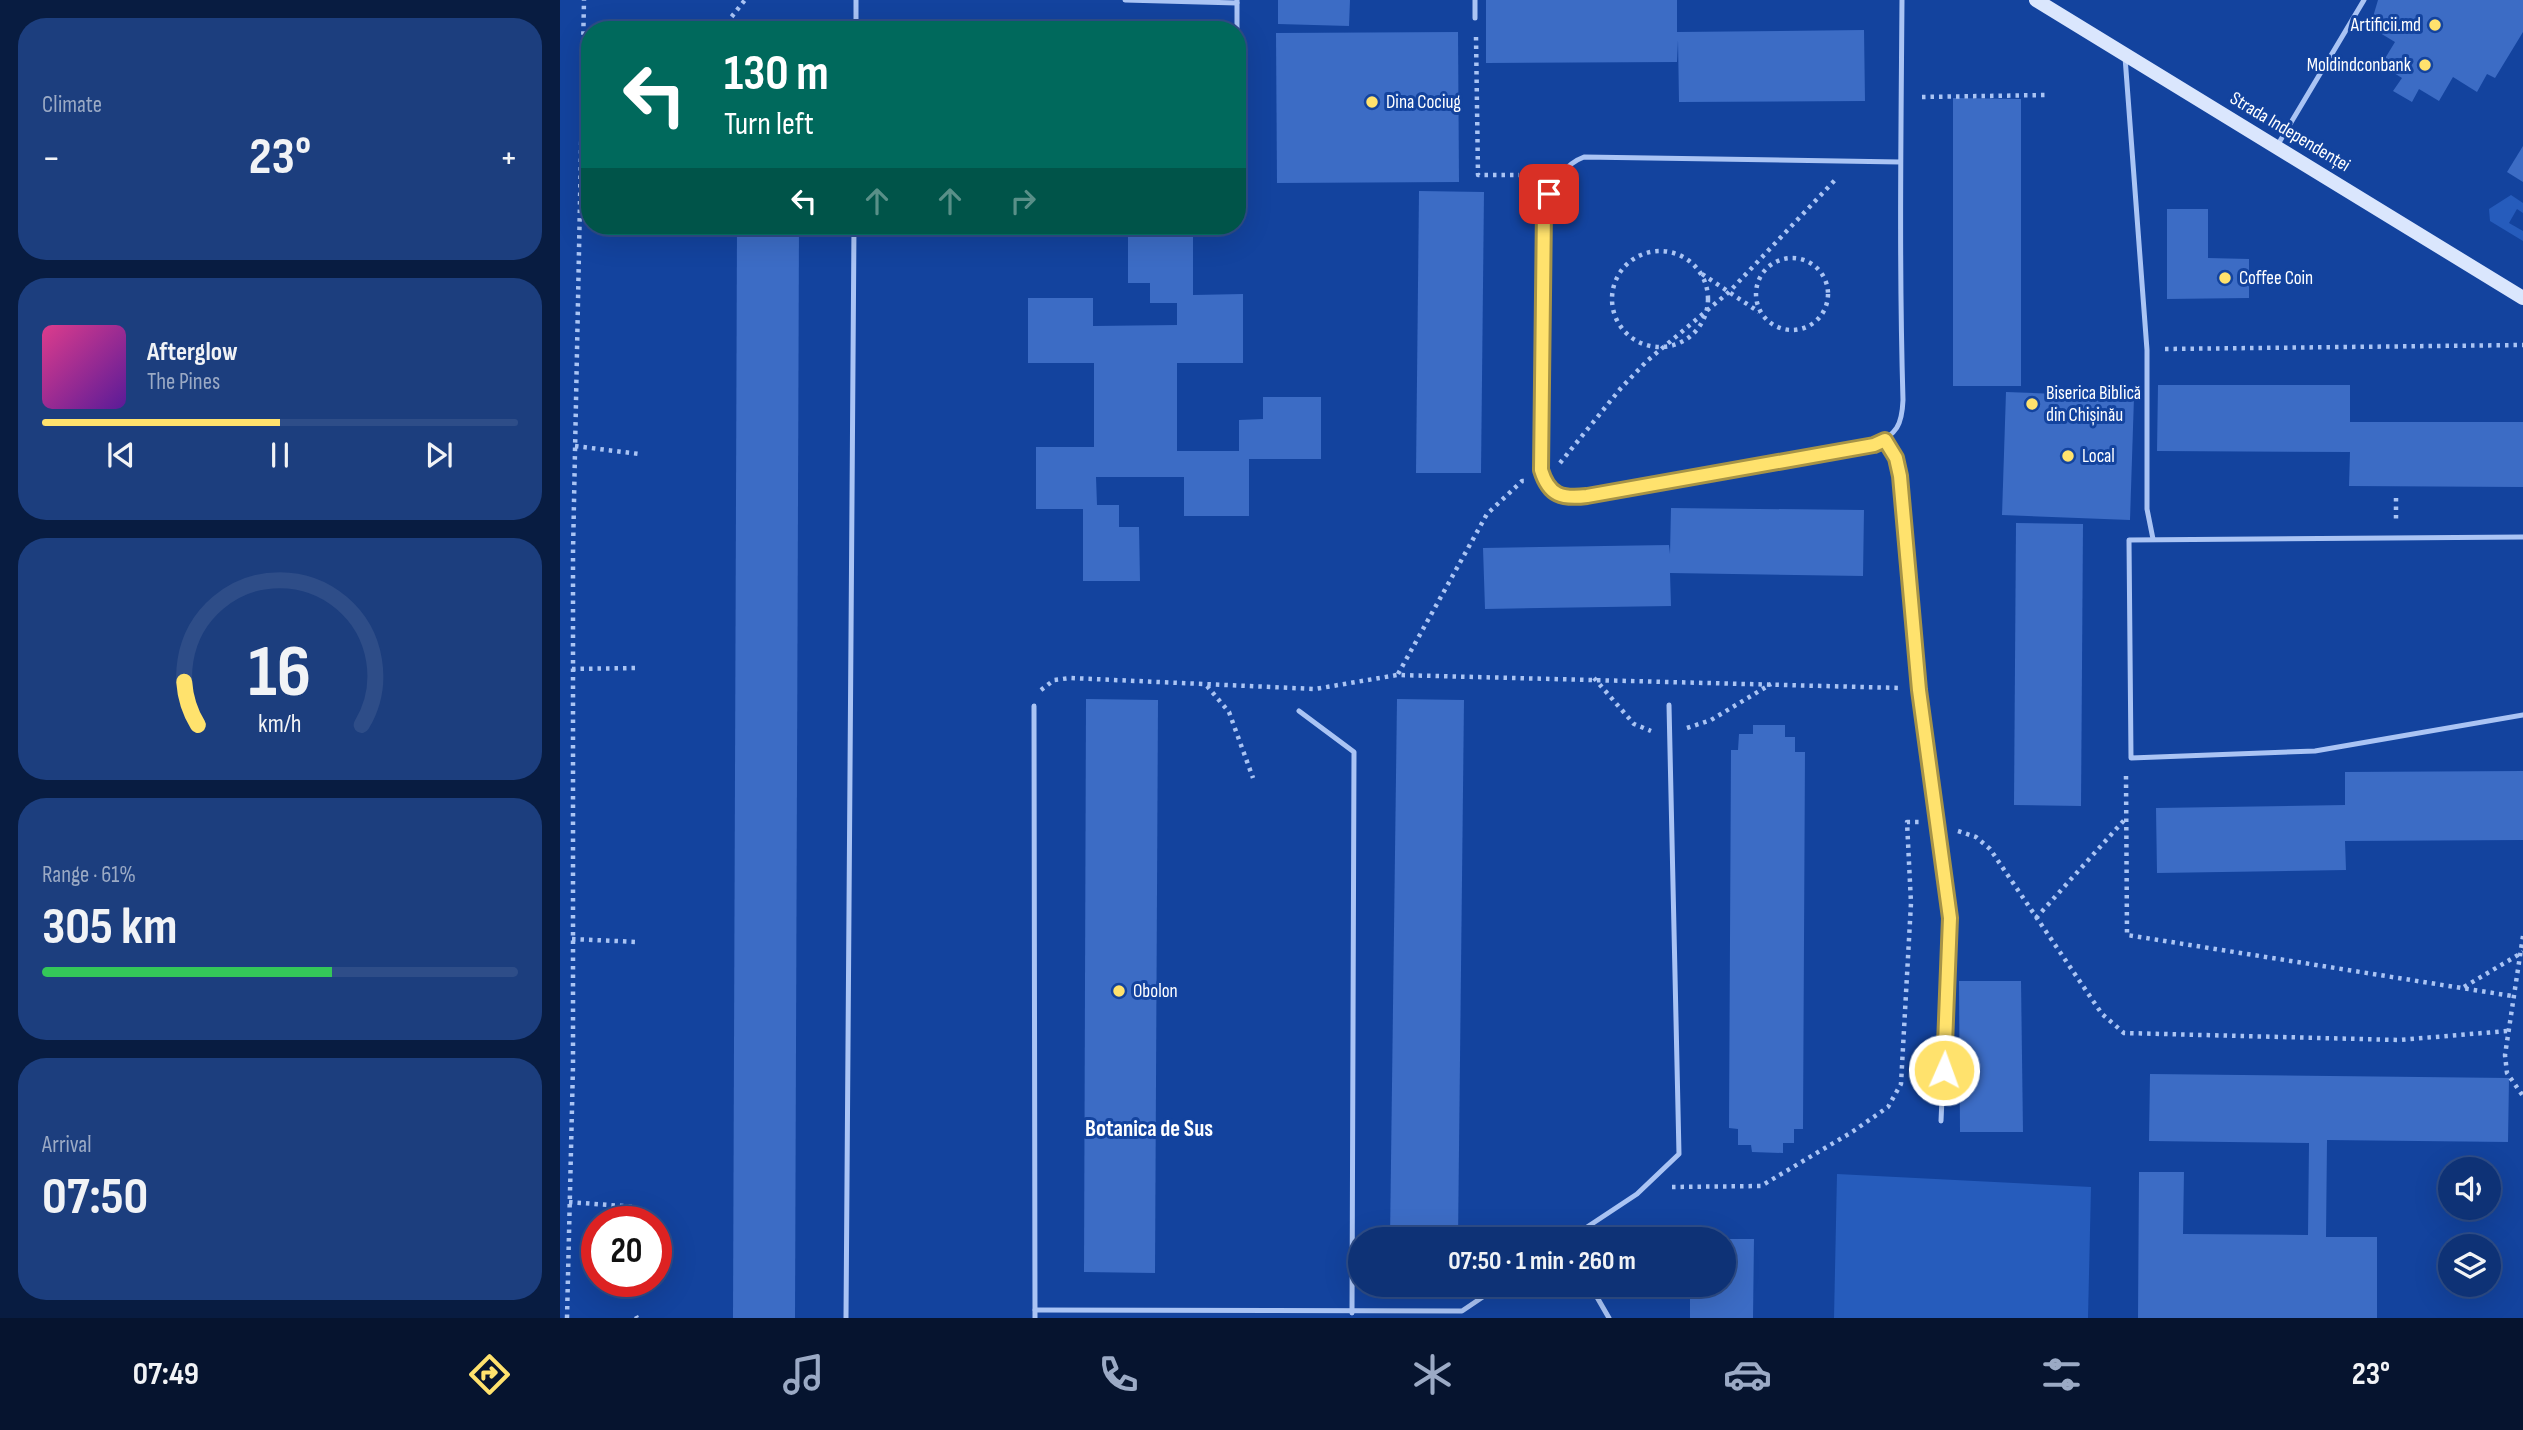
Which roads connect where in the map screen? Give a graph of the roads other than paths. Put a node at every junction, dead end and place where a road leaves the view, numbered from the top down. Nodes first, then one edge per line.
1 (856, 0) edge
2 (1125, 0) edge
3 (1475, 0) edge
4 (1902, 0) edge
5 (2036, 0) edge
6 (2364, 0) edge
7 (1237, 1) edge
8 (1475, 19) road end
9 (856, 21) edge
10 (1237, 21) edge
11 (2124, 54) junction
12 (2277, 146) junction
13 (1900, 162) junction
14 (854, 235) edge
15 (2523, 298) edge
16 (1885, 440) junction
17 (2523, 537) edge
18 (2153, 539) junction
19 (1669, 705) dead end
20 (1034, 706) road end
21 (1299, 711) dead end
22 (2523, 715) edge
23 (1941, 1121) dead end
24 (1586, 1227) edge
25 (1483, 1297) edge
26 (1597, 1297) edge
27 (1035, 1310) junction
28 (1352, 1313) junction
29 (846, 1318) edge
30 (1035, 1318) edge
31 (1609, 1318) edge

1 - 9 lane
2 - 7 lane
3 - 8 lane
4 - 13 lane
5 - 11 main road, Strada Independenței
6 - 12 lane
7 - 10 lane
11 - 12 main road, Strada Independenței
11 - 18 lane
12 - 15 main road, Strada Independenței
13 - 16 lane
13 - 16 lane
14 - 29 lane
16 - 23 lane
17 - 18 lane
18 - 22 lane
19 - 24 lane
20 - 27 lane
21 - 28 lane
25 - 28 lane
26 - 31 lane
27 - 28 lane
27 - 30 lane

